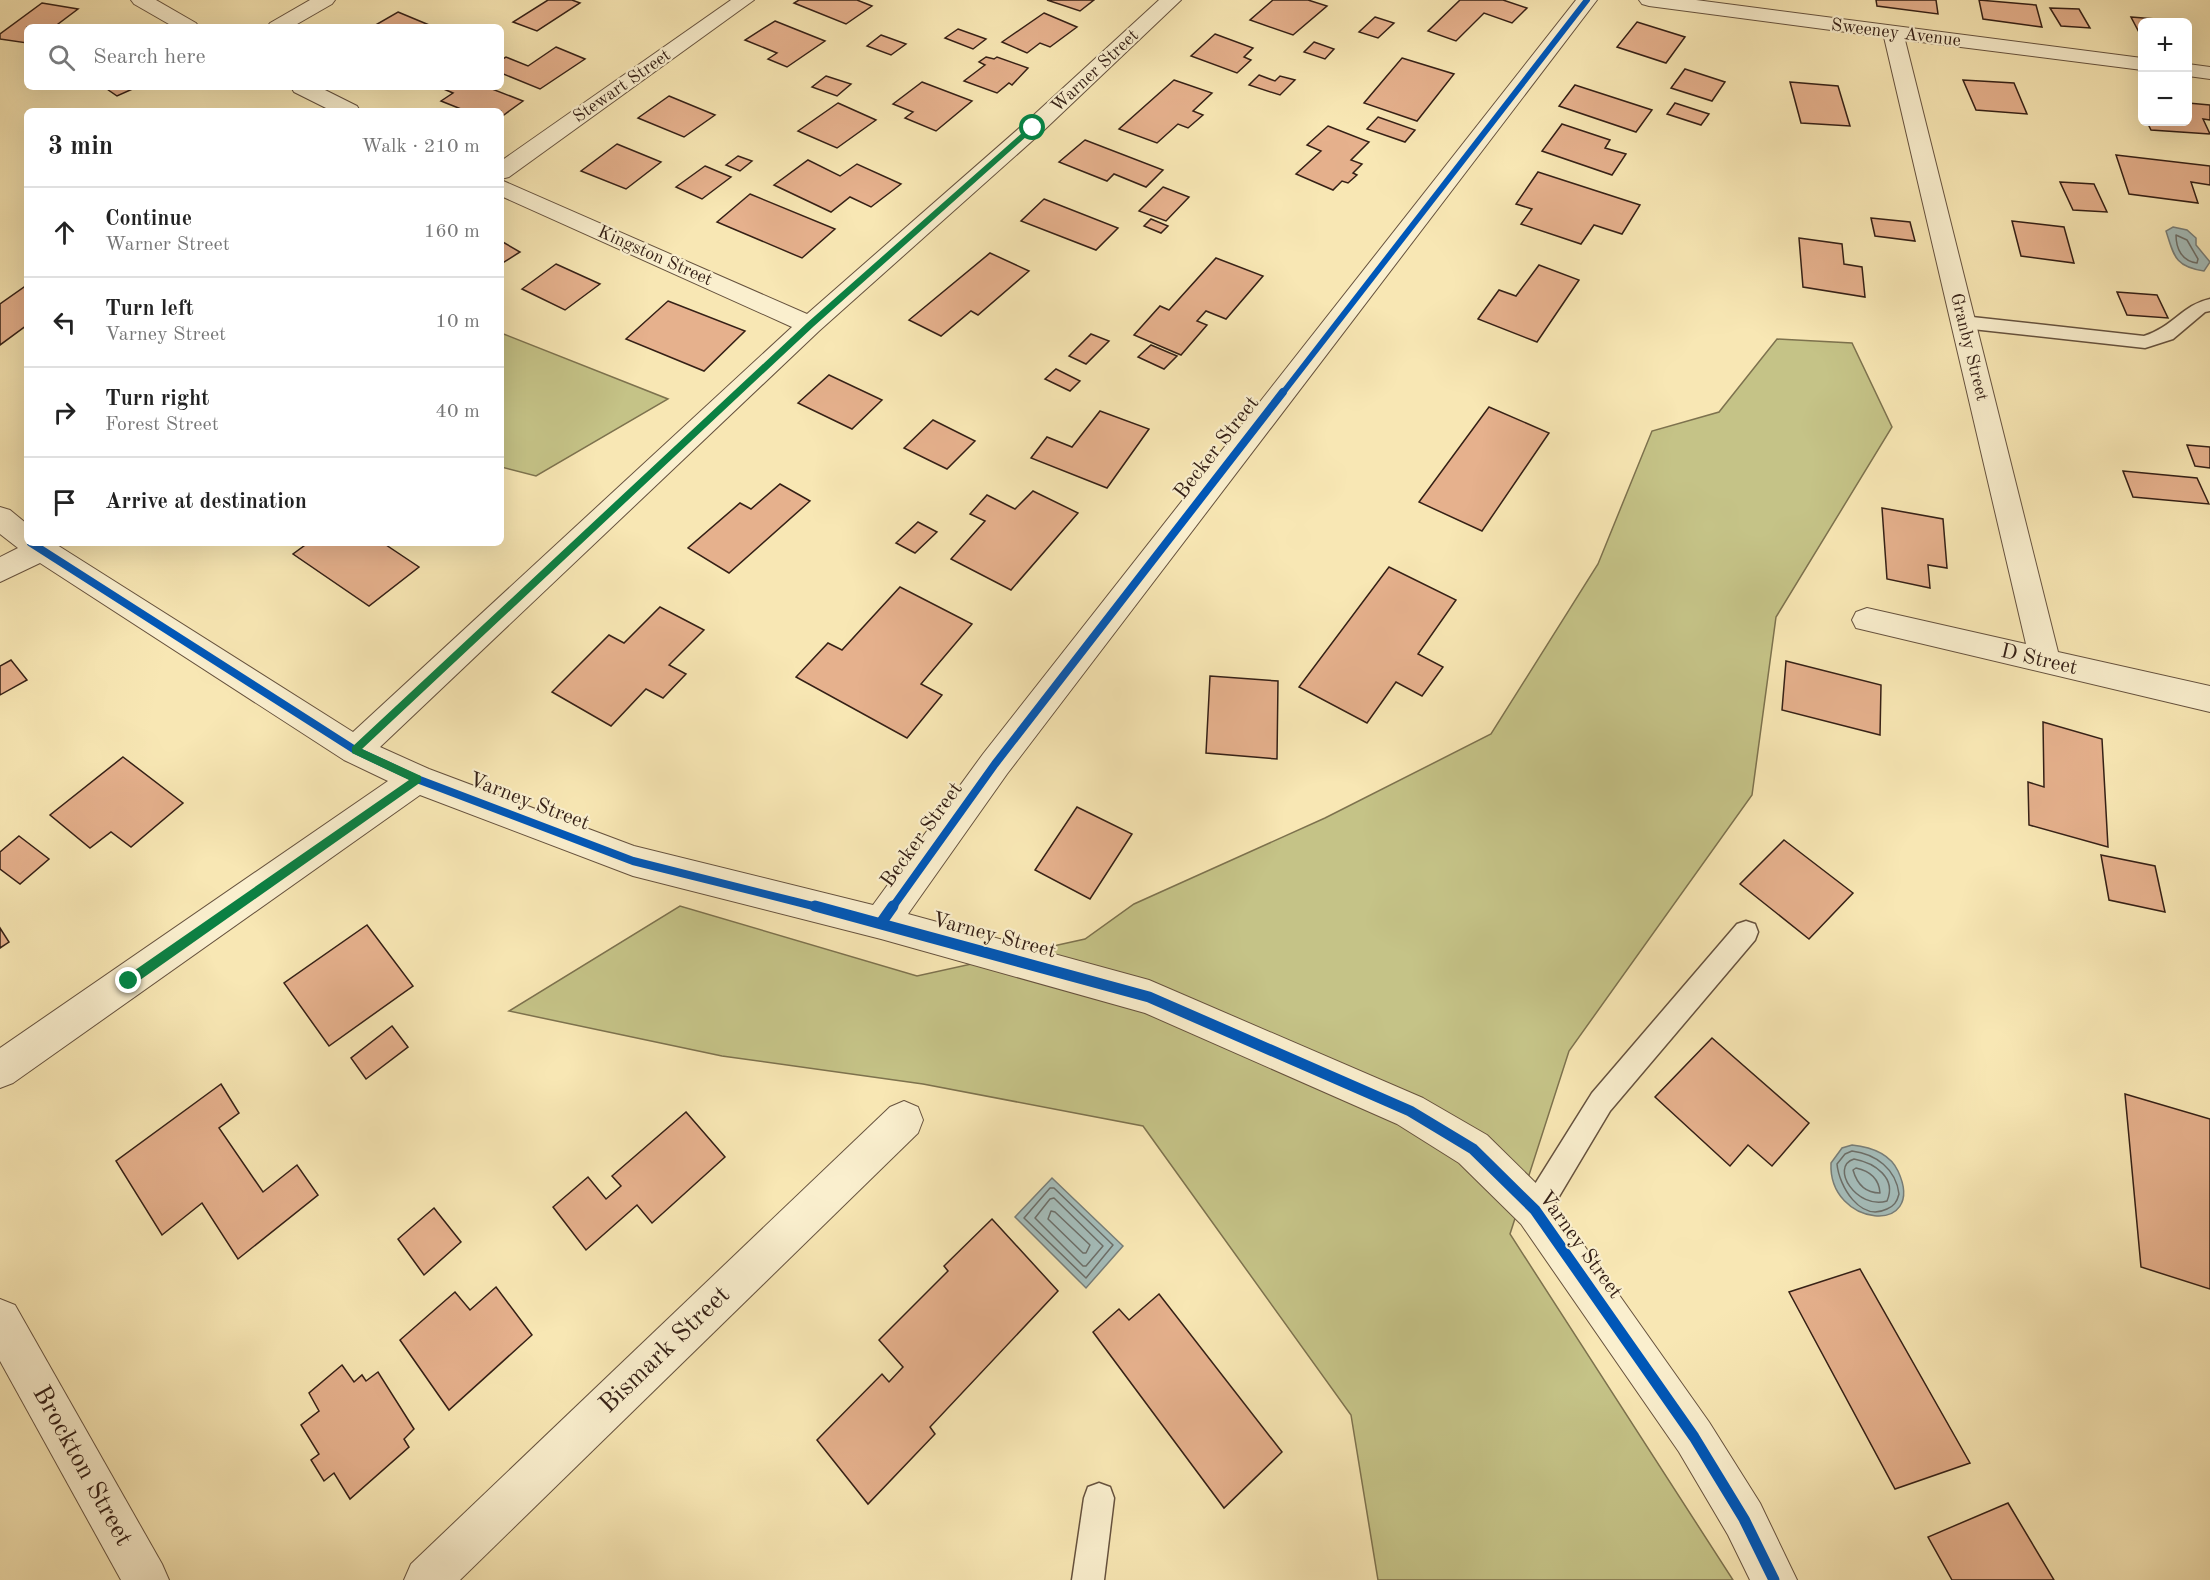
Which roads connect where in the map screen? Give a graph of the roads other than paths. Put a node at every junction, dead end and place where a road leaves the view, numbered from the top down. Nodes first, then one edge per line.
1 (141, 0) edge
2 (325, 0) edge
3 (744, 0) edge
4 (1171, 0) edge
5 (1587, 0) edge
6 (1649, 0) edge
7 (184, 24) edge
8 (282, 24) edge
9 (1893, 32) junction
10 (2138, 63) edge
11 (2192, 71) edge
12 (2210, 73) edge
13 (308, 90) edge
14 (343, 108) edge
15 (504, 170) edge
16 (504, 188) edge
17 (2210, 305) edge
18 (1963, 322) junction
19 (810, 325) junction
20 (0, 518) edge
21 (24, 538) edge
22 (30, 546) edge
23 (35, 546) edge
24 (0, 571) edge
25 (1867, 620) dead end
26 (2045, 661) junction
27 (2210, 699) edge
28 (355, 750) junction
29 (417, 779) junction
30 (881, 923) junction
31 (1746, 932) dead end
32 (0, 1070) edge
33 (904, 1120) dead end
34 (1535, 1210) junction
35 (0, 1320) edge
36 (1099, 1498) dead end
37 (146, 1580) edge
38 (427, 1580) edge
39 (1088, 1580) edge
40 (1774, 1580) edge

1 - 7 street
2 - 8 street
3 - 15 street, Stewart Street
4 - 19 street, Warner Street
5 - 30 street, Becker Street
6 - 9 street, Sweeney Avenue
9 - 10 street, Sweeney Avenue
9 - 18 street, Granby Street
11 - 12 street
13 - 14 street
16 - 19 street, Kingston Street
17 - 18 lane
18 - 26 street, Granby Street
19 - 28 street, Warner Street
20 - 21 street, Varney Street
22 - 24 street
23 - 28 street, Varney Street
25 - 26 street, D Street
26 - 27 street, D Street
28 - 29 street, Varney Street
29 - 30 street, Varney Street
29 - 32 street
30 - 34 street, Varney Street
31 - 34 lane
33 - 38 street, Bismark Street
34 - 40 street, Varney Street
35 - 37 street, Brockton Street
36 - 39 lane

